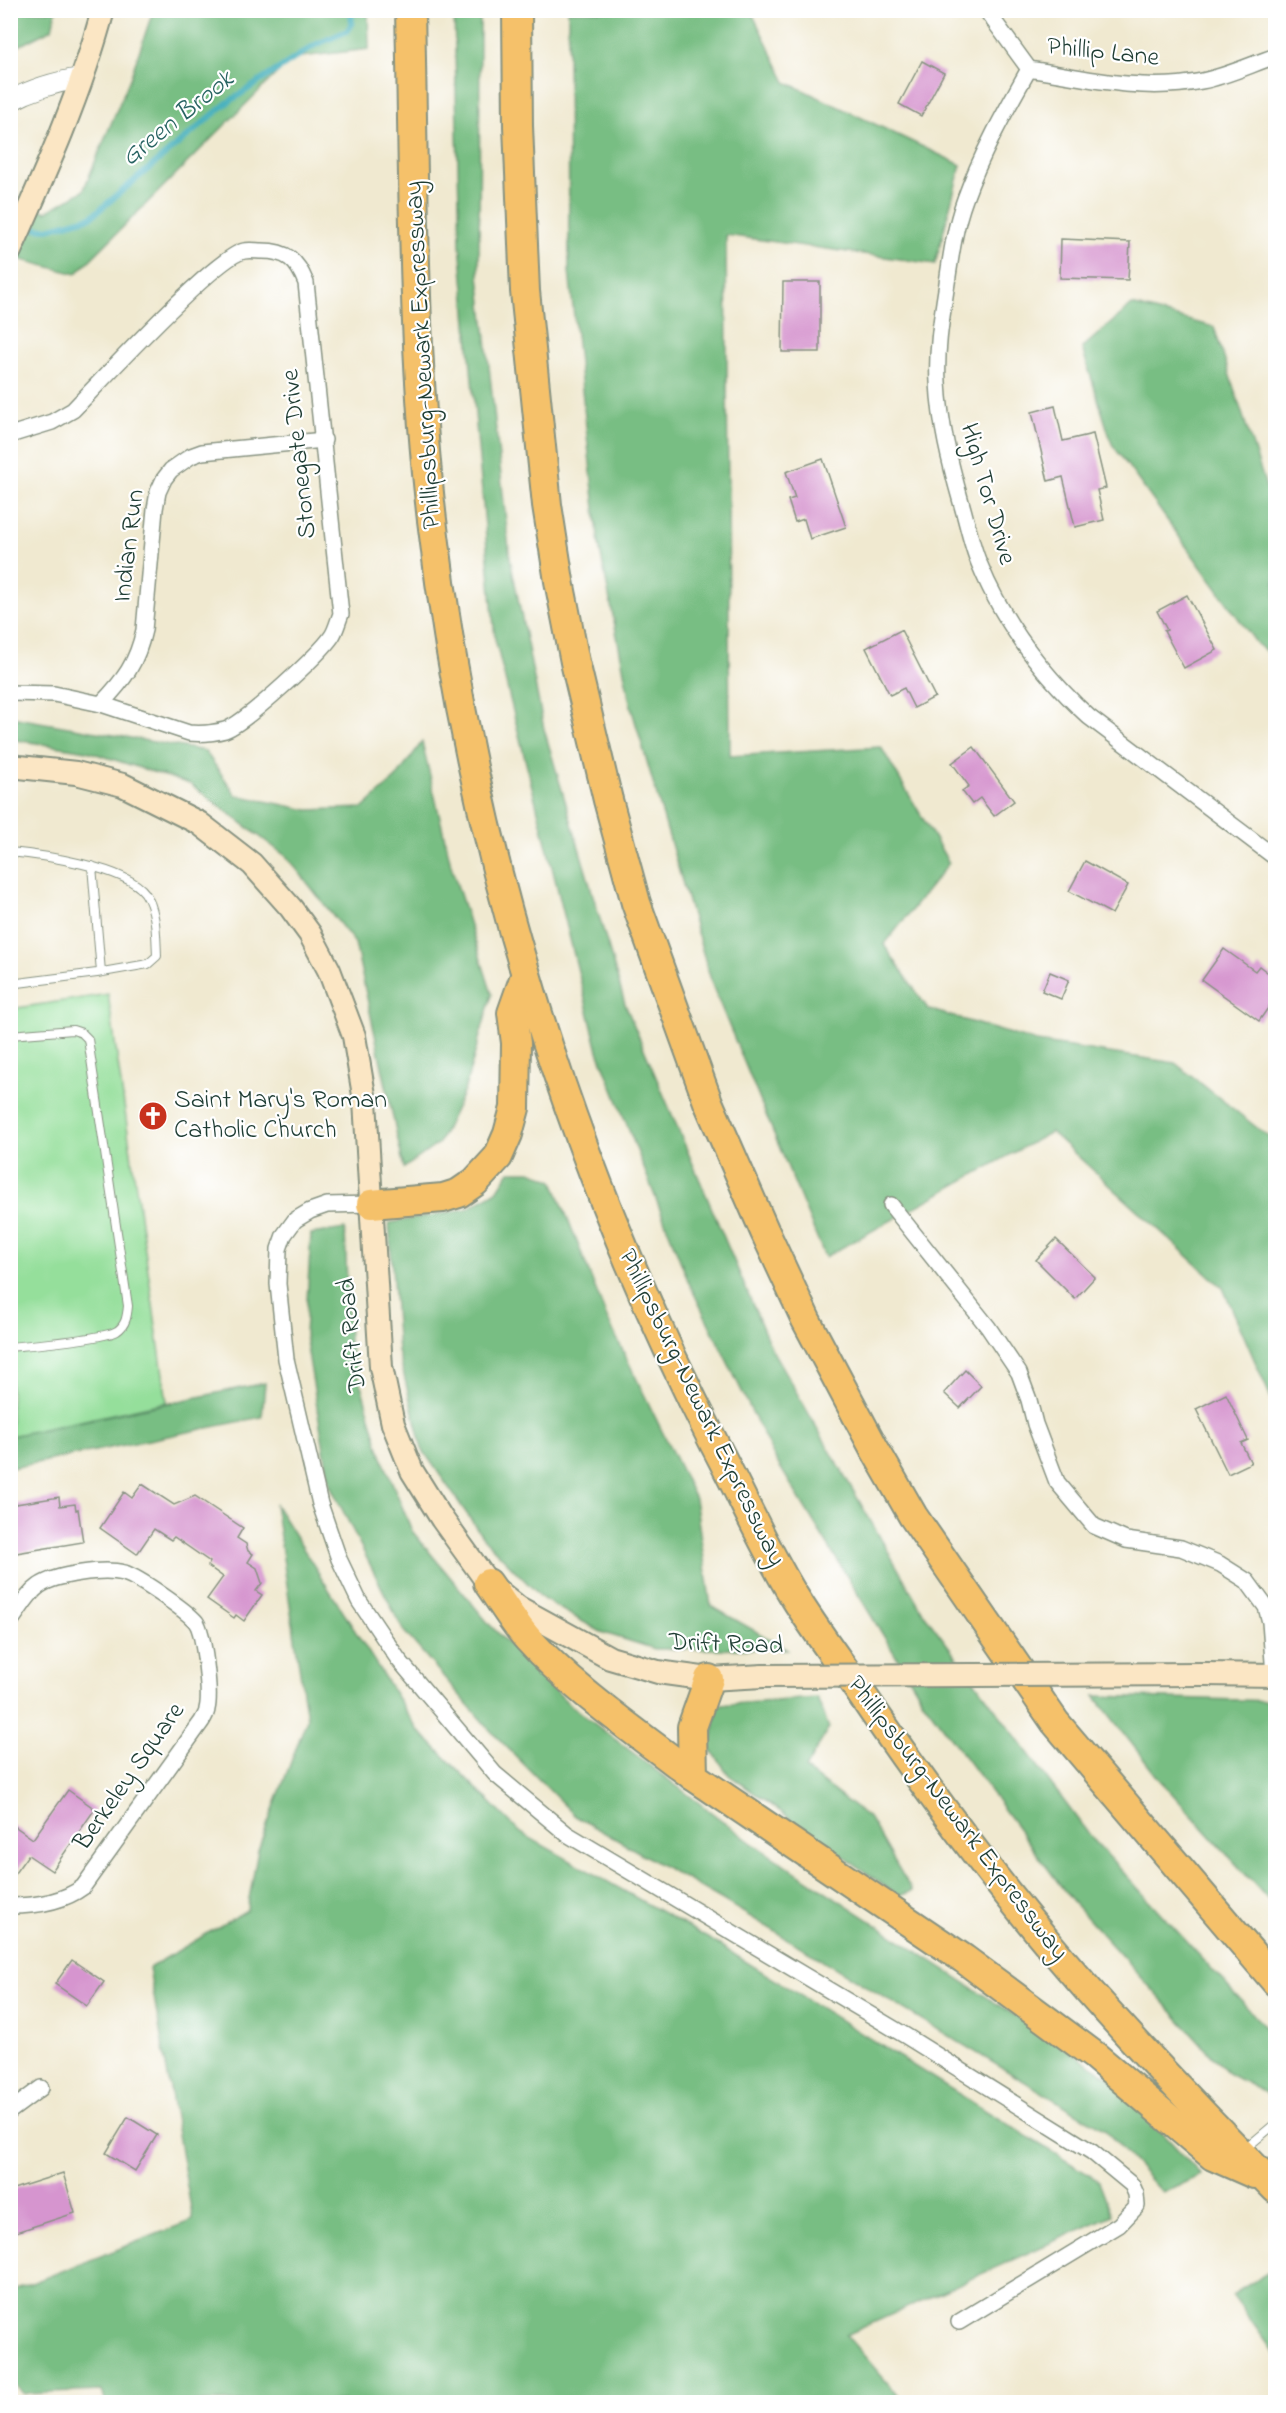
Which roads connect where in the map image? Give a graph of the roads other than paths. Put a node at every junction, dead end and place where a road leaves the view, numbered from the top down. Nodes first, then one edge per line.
1 (103, 10) edge
2 (410, 10) edge
3 (517, 10) edge
4 (986, 10) edge
5 (1275, 56) edge
6 (1029, 69) junction
7 (81, 78) junction
8 (10, 101) edge
9 (11, 249) edge
10 (10, 435) edge
11 (324, 440) junction
12 (10, 693) edge
13 (101, 704) junction
14 (10, 766) edge
15 (10, 852) edge
16 (1275, 858) edge
17 (92, 866) junction
18 (101, 972) junction
19 (525, 976) junction
20 (10, 984) edge
21 (10, 1035) edge
22 (371, 1204) junction
23 (891, 1205) dead end
24 (10, 1347) edge
25 (488, 1583) junction
26 (10, 1622) edge
27 (1275, 1675) edge
28 (709, 1679) junction
29 (693, 1776) junction
30 (10, 1906) edge
31 (1275, 1982) edge
32 (41, 2088) dead end
33 (10, 2111) edge
34 (1275, 2123) edge
35 (1241, 2152) junction
36 (1271, 2184) edge
37 (959, 2322) dead end

1 - 7 main road
2 - 19 highway, Phillipsburg-Newark Expressway
3 - 31 highway
4 - 6 street, Phillip Lane
5 - 6 street, Phillip Lane
6 - 16 street, High Tor Drive
7 - 8 street
7 - 9 main road
10 - 11 street, Stonegate Drive
11 - 13 street, Indian Run
11 - 13 street, Stonegate Drive
12 - 13 street, Stonegate Drive
14 - 22 main road, Drift Road
15 - 17 lane
17 - 18 lane
17 - 18 lane
18 - 20 lane
19 - 22 highway
19 - 35 highway, Phillipsburg-Newark Expressway
21 - 24 lane
22 - 25 main road, Drift Road
22 - 37 street
23 - 27 street, Drift Road
25 - 28 main road, Drift Road
25 - 29 highway
26 - 30 street, Berkeley Square
27 - 28 main road, Drift Road, bridge
28 - 29 highway
29 - 36 highway
32 - 33 street
34 - 35 lane
35 - 36 highway, Phillipsburg-Newark Expressway

